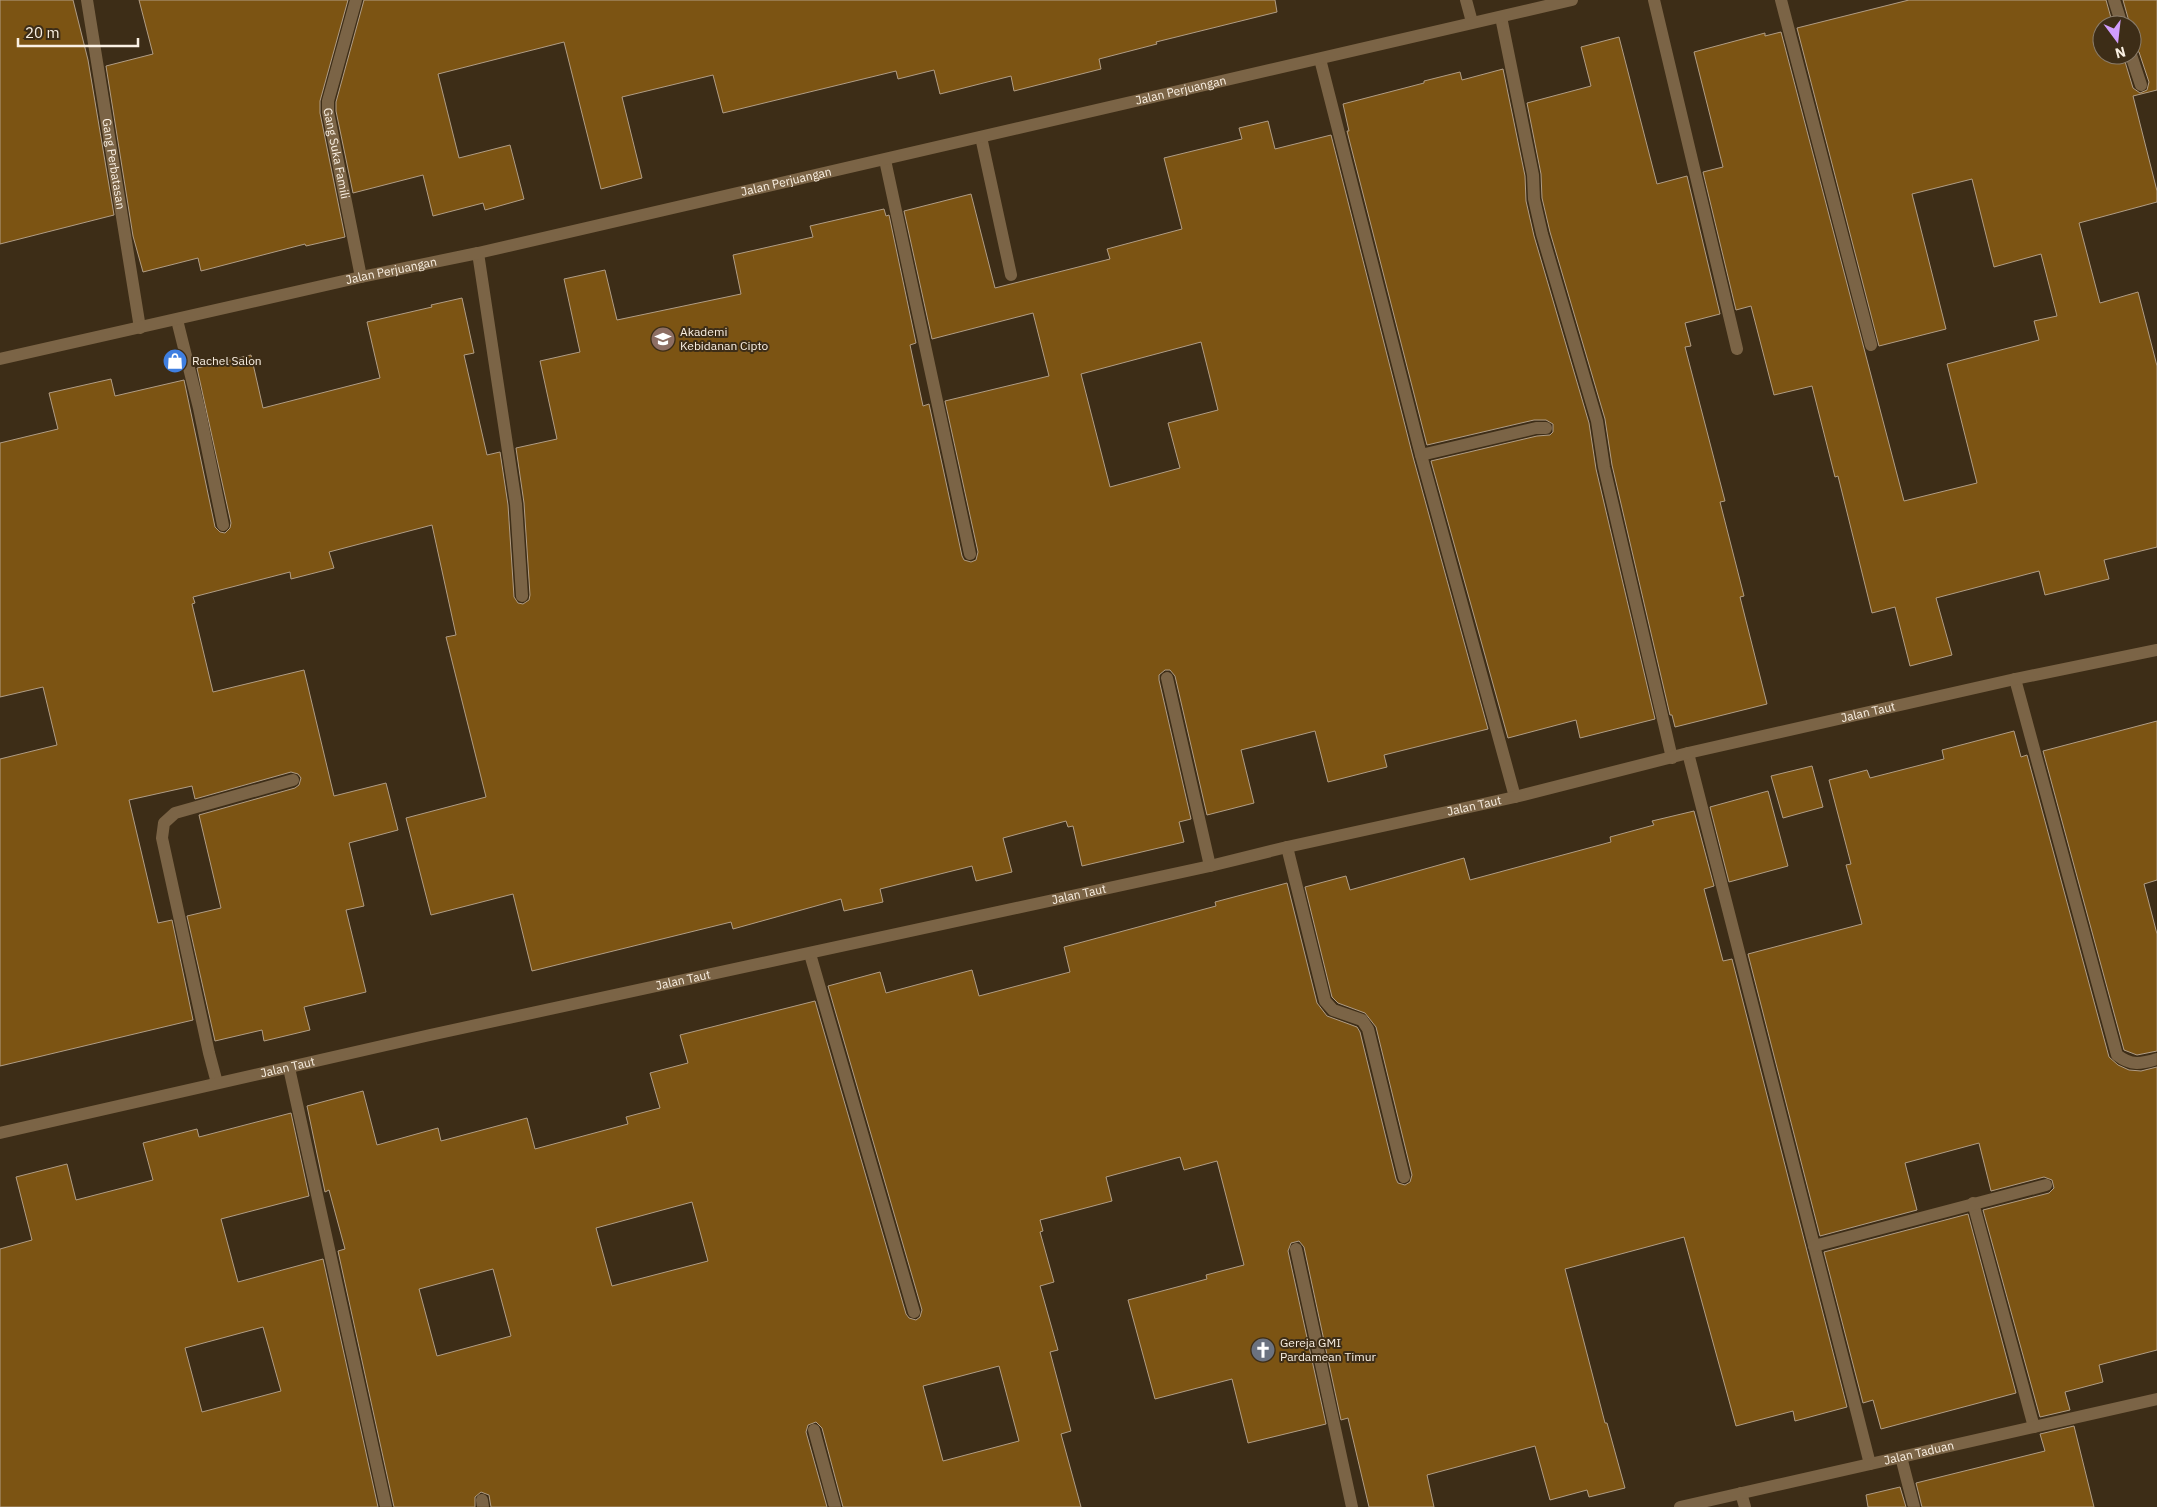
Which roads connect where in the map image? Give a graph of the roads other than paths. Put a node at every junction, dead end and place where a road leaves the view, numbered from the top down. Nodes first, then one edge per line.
1 (87, 0) edge
2 (356, 0) edge
3 (1466, 0) edge
4 (1572, 0) edge
5 (1654, 0) edge
6 (1781, 0) edge
7 (2114, 0) edge
8 (2119, 15) edge
9 (1501, 16) junction
10 (1472, 22) junction
11 (1320, 59) junction
12 (2134, 65) edge
13 (2141, 86) dead end
14 (981, 137) junction
15 (885, 160) junction
16 (478, 253) junction
17 (1011, 275) dead end
18 (361, 277) junction
19 (177, 320) junction
20 (140, 328) junction
21 (1871, 345) dead end
22 (1737, 349) dead end
23 (0, 360) edge
24 (1546, 428) dead end
25 (1421, 455) junction
26 (223, 525) dead end
27 (970, 554) dead end
28 (522, 596) dead end
29 (2157, 650) edge
30 (1167, 678) dead end
31 (2015, 679) junction
32 (1688, 754) junction
33 (1672, 758) junction
34 (293, 780) dead end
35 (1514, 797) junction
36 (1287, 847) junction
37 (1210, 866) junction
38 (810, 954) junction
39 (2157, 1059) edge
40 (289, 1068) junction
41 (218, 1083) junction
42 (0, 1133) edge
43 (1404, 1177) dead end
44 (2046, 1185) dead end
45 (1973, 1204) junction
46 (1814, 1246) junction
47 (1296, 1249) dead end
48 (914, 1312) dead end
49 (2157, 1399) edge
50 (2034, 1427) junction
51 (814, 1430) dead end
52 (1900, 1457) junction
53 (1870, 1464) junction
54 (1741, 1493) junction
55 (386, 1507) edge
56 (835, 1507) edge
57 (1352, 1507) edge
58 (1680, 1507) edge
59 (1745, 1507) edge
60 (1914, 1507) edge

1 - 20 street, Gang Perbatasan
2 - 18 street, Gang Suka Famili
3 - 10 street
4 - 9 street, Jalan Perjuangan
5 - 22 street
6 - 21 street
7 - 8 street
9 - 10 street, Jalan Perjuangan
9 - 33 street
10 - 11 street, Jalan Perjuangan
11 - 14 street, Jalan Perjuangan
11 - 25 street
12 - 13 street
14 - 15 street, Jalan Perjuangan
14 - 17 street
15 - 16 street, Jalan Perjuangan
15 - 27 street
16 - 18 street, Jalan Perjuangan
16 - 28 street
18 - 19 street, Jalan Perjuangan
19 - 20 street, Jalan Perjuangan
19 - 26 street
20 - 23 street, Jalan Perjuangan
24 - 25 street
25 - 35 street
29 - 31 street, Jalan Taut
30 - 37 street
31 - 32 street, Jalan Taut
31 - 39 street
32 - 33 street, Jalan Taut
32 - 46 street
33 - 35 street, Jalan Taut
34 - 41 street
35 - 36 street, Jalan Taut
36 - 37 street, Jalan Taut
36 - 43 street
37 - 38 street, Jalan Taut
38 - 40 street, Jalan Taut
38 - 48 street
40 - 41 street, Jalan Taut
40 - 55 street
41 - 42 street, Jalan Taut
44 - 45 street
45 - 46 street
45 - 50 street
46 - 53 street
47 - 57 street
49 - 50 street, Jalan Taduan
50 - 52 street, Jalan Taduan
51 - 56 street
52 - 53 street, Jalan Taduan
52 - 60 street
53 - 54 street, Jalan Taduan
54 - 58 street, Jalan Taduan
54 - 59 street

